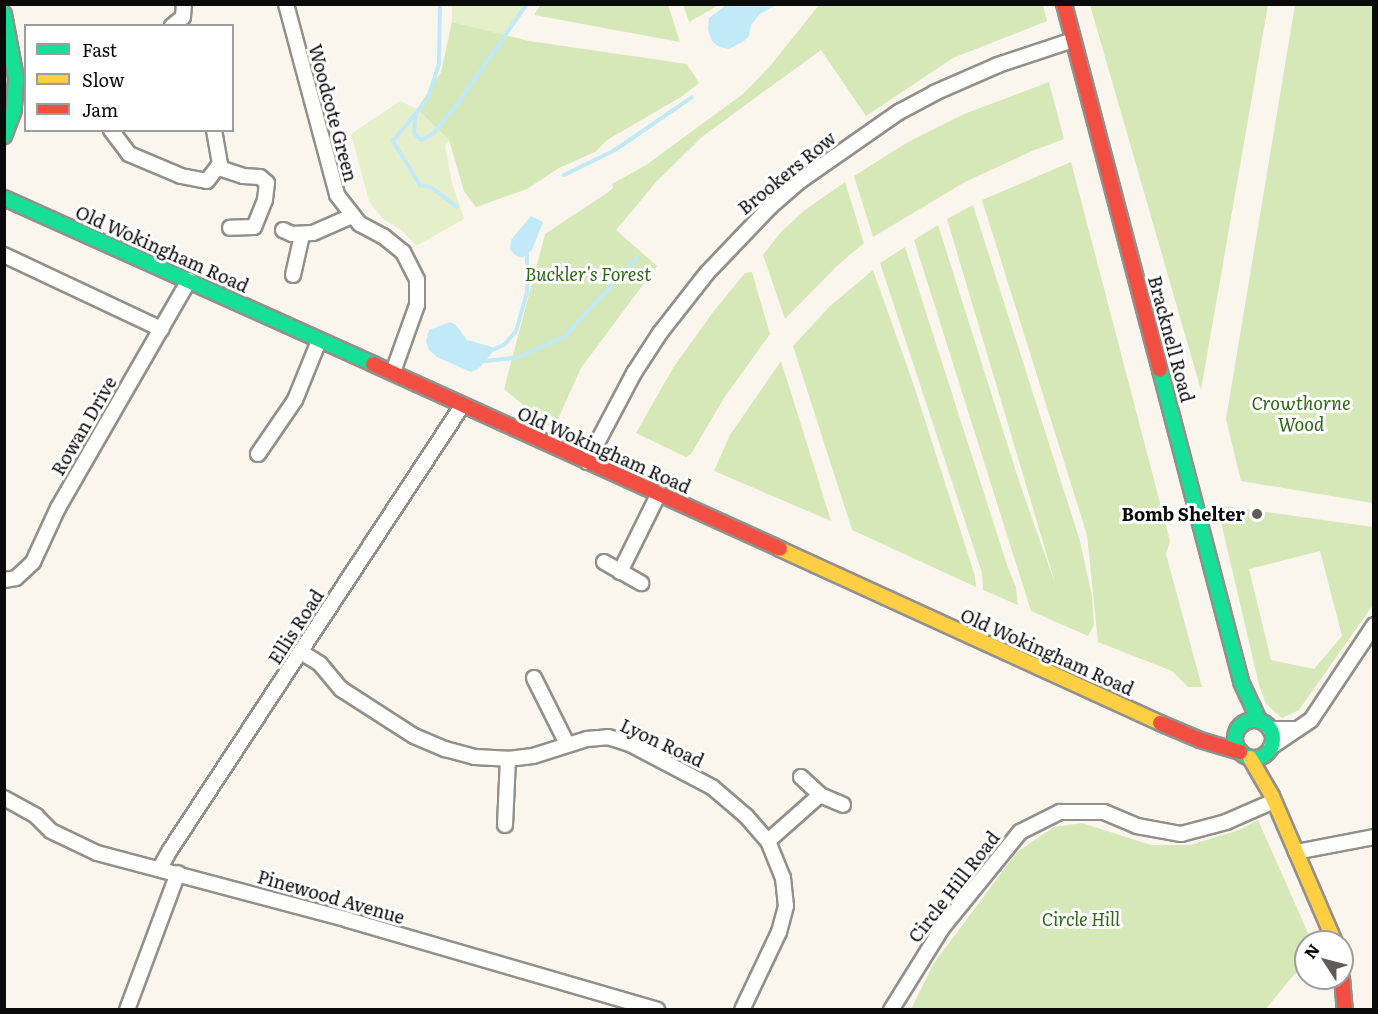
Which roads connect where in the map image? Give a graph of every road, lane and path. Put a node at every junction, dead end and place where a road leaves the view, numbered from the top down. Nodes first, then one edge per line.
1 (184, 4) edge
2 (286, 4) edge
3 (1064, 4) edge
4 (4, 14) edge
5 (174, 24) edge
6 (1073, 40) junction
7 (112, 132) edge
8 (214, 132) edge
9 (4, 136) edge
10 (219, 168) junction
11 (4, 198) edge
12 (352, 216) junction
13 (230, 228) dead end
14 (283, 230) dead end
15 (302, 235) junction
16 (4, 255) edge
17 (293, 275) dead end
18 (189, 280) junction
19 (161, 328) junction
20 (319, 341) junction
21 (393, 372) junction
22 (462, 406) junction
23 (258, 454) dead end
24 (587, 462) junction
25 (659, 494) junction
26 (604, 562) dead end
27 (620, 572) junction
28 (4, 580) edge
29 (641, 584) dead end
30 (1374, 625) edge
31 (302, 652) junction
32 (534, 678) dead end
33 (1241, 682) junction
34 (1264, 724) junction
35 (1240, 726) junction
36 (1297, 729) junction
37 (1190, 735) junction
38 (567, 744) junction
39 (1269, 750) junction
40 (1245, 755) junction
41 (508, 759) junction
42 (801, 777) dead end
43 (820, 795) junction
44 (4, 798) edge
45 (1273, 798) junction
46 (843, 805) dead end
47 (505, 825) dead end
48 (1374, 837) edge
49 (768, 841) junction
50 (1296, 852) junction
51 (160, 868) junction
52 (178, 873) junction
53 (1330, 930) edge
54 (1343, 990) edge
55 (616, 1004) edge
56 (127, 1010) edge
57 (657, 1010) edge
58 (742, 1010) edge
59 (891, 1010) edge
60 (1345, 1010) edge

1 - 5 street
2 - 12 street, Woodcote Green
3 - 6 street, Bracknell Road
4 - 9 street
6 - 24 street, Brookers Row
6 - 33 street, Bracknell Road
7 - 10 street
8 - 10 street
10 - 13 street
11 - 18 street, Old Wokingham Road
12 - 15 street
12 - 21 street, Woodcote Green
14 - 15 street
15 - 17 street
16 - 19 street
18 - 19 street, Rowan Drive
18 - 20 street, Old Wokingham Road
19 - 28 street, Rowan Drive
20 - 21 street, Old Wokingham Road
20 - 23 street
21 - 22 street, Old Wokingham Road
22 - 24 street, Old Wokingham Road
22 - 31 street, Ellis Road
24 - 25 street, Old Wokingham Road
25 - 27 street
25 - 37 street, Old Wokingham Road
26 - 27 street
27 - 29 street
30 - 36 street
31 - 41 street, Lyon Road
31 - 51 street, Ellis Road
32 - 38 street
33 - 34 street, Bracknell Road
33 - 35 street, Bracknell Road
34 - 35 street
34 - 36 street
34 - 39 street
35 - 37 street, Old Wokingham Road
35 - 40 street
36 - 39 street
37 - 40 street, Old Wokingham Road
38 - 41 street, Lyon Road
38 - 49 street, Lyon Road
39 - 40 street
39 - 45 street
40 - 45 street
41 - 47 street
42 - 43 street
43 - 46 street
43 - 49 street
44 - 51 street, Pinewood Avenue
45 - 50 street
45 - 59 street, Circle Hill Road
48 - 50 street
49 - 58 street, Lyon Road
50 - 53 street
51 - 52 street, Pinewood Avenue
52 - 55 street, Pinewood Avenue
52 - 56 street
54 - 60 street
55 - 57 street, Pinewood Avenue

